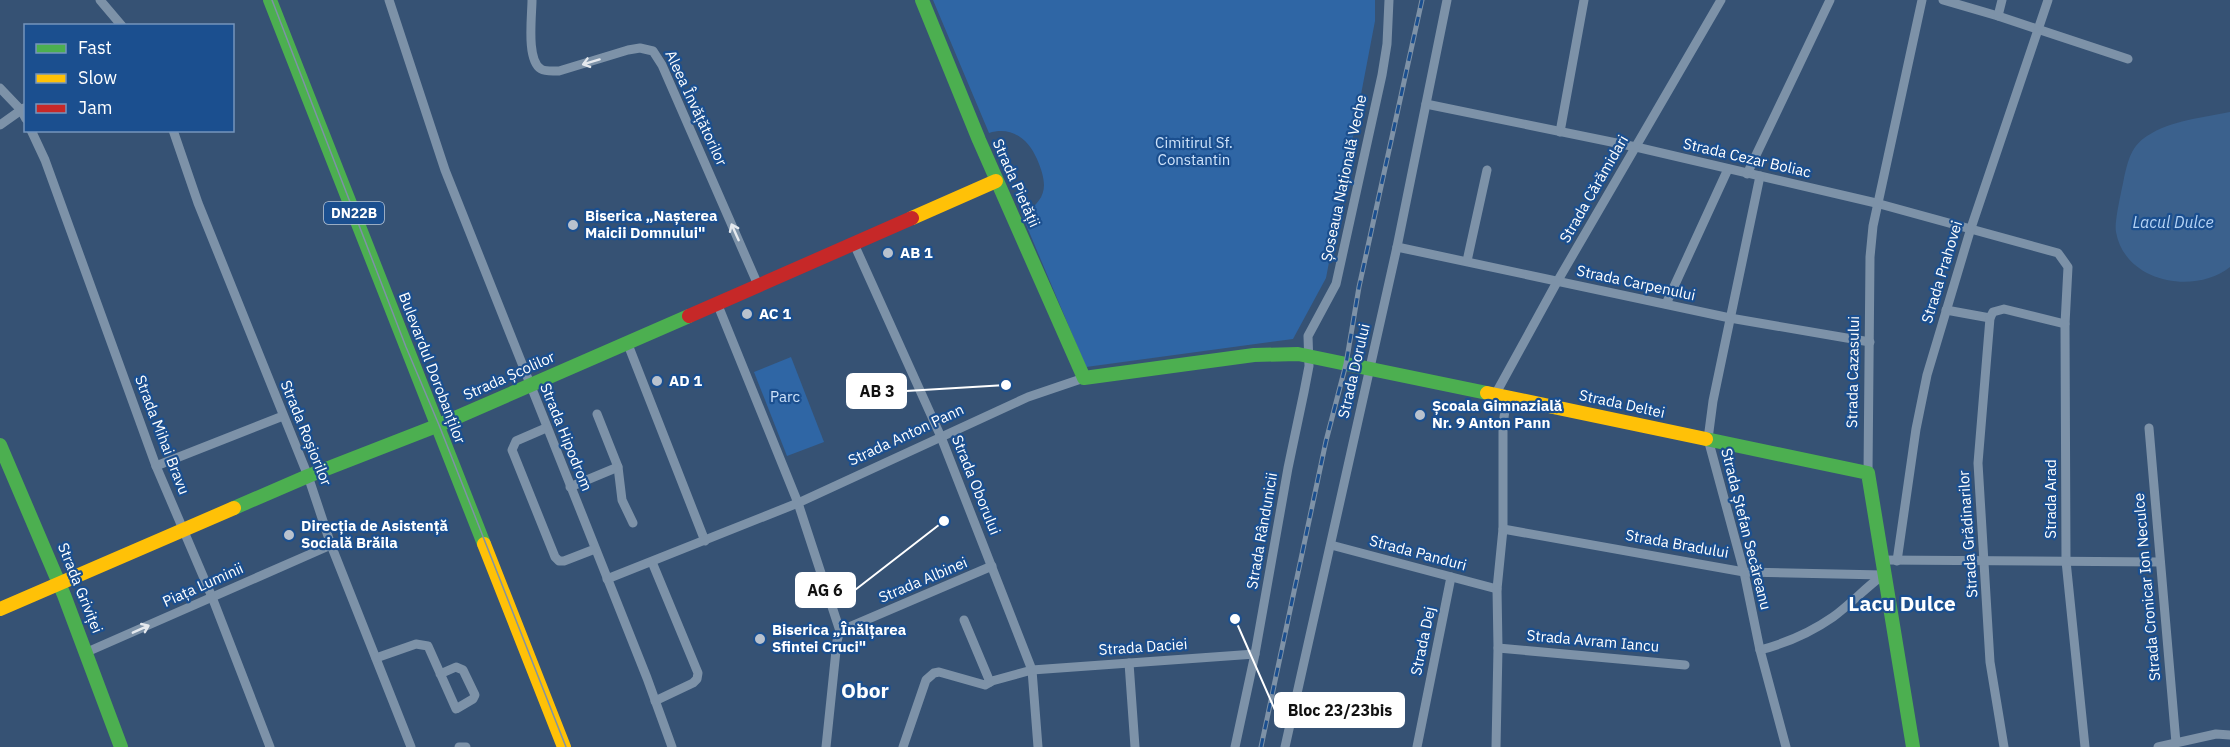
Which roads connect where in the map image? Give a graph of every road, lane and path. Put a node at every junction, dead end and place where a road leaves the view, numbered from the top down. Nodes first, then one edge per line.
1 (100, 0) edge
2 (270, 0) edge
3 (389, 0) edge
4 (532, 0) edge
5 (922, 0) edge
6 (1389, 0) edge
7 (1447, 0) edge
8 (1584, 0) edge
9 (1721, 0) edge
10 (1830, 0) edge
11 (1922, 0) edge
12 (1943, 0) edge
13 (2002, 0) edge
14 (2048, 0) edge
15 (1998, 16) junction
16 (120, 24) edge
17 (2038, 30) junction
18 (2128, 59) dead end
19 (0, 88) edge
20 (1426, 105) junction
21 (24, 112) edge
22 (0, 125) edge
23 (32, 132) edge
24 (174, 132) edge
25 (1560, 132) junction
26 (1636, 147) junction
27 (1728, 169) junction
28 (1487, 170) dead end
29 (1747, 174) junction
30 (1760, 176) junction
31 (996, 181) junction
32 (1876, 203) junction
33 (1971, 228) junction
34 (854, 244) junction
35 (1397, 247) junction
36 (2058, 253) joint
37 (1467, 261) junction
38 (1557, 282) junction
39 (759, 285) junction
40 (717, 303) junction
41 (1666, 304) junction
42 (1946, 309) junction
43 (1730, 318) junction
44 (1990, 318) junction
45 (2065, 324) junction
46 (627, 342) junction
47 (1870, 342) junction
48 (1310, 356) junction
49 (1370, 369) junction
50 (1084, 378) junction
51 (529, 385) junction
52 (1501, 396) junction
53 (597, 414) dead end
54 (283, 416) junction
55 (437, 426) junction
56 (546, 428) junction
57 (2149, 428) dead end
58 (941, 437) junction
59 (1708, 439) junction
60 (0, 445) edge
61 (156, 466) junction
62 (618, 467) junction
63 (1868, 473) junction
64 (308, 476) junction
65 (570, 487) junction
66 (798, 503) junction
67 (633, 523) dead end
68 (1503, 529) junction
69 (183, 530) junction
70 (705, 541) junction
71 (332, 545) junction
72 (1331, 545) junction
73 (595, 549) junction
74 (1881, 560) junction
75 (1896, 561) junction
76 (1985, 561) junction
77 (2066, 561) junction
78 (652, 562) junction
79 (2160, 562) junction
80 (992, 566) junction
81 (1744, 572) junction
82 (1883, 575) junction
83 (1451, 577) junction
84 (607, 579) junction
85 (60, 583) junction
86 (1497, 589) junction
87 (212, 597) junction
88 (0, 609) edge
89 (964, 620) dead end
90 (840, 631) junction
91 (1498, 648) junction
92 (1760, 650) junction
93 (87, 652) junction
94 (1255, 654) junction
95 (376, 658) junction
96 (1129, 663) junction
97 (1684, 665) dead end
98 (1032, 670) junction
99 (440, 674) junction
100 (990, 682) junction
101 (655, 701) junction
102 (2229, 735) edge
103 (2176, 743) junction
104 (2194, 743) edge
105 (121, 747) edge
106 (270, 747) edge
107 (411, 747) edge
108 (459, 747) edge
109 (465, 747) edge
110 (564, 747) edge
111 (672, 747) edge
112 (826, 747) edge
113 (903, 747) edge
114 (1038, 747) edge
115 (1135, 747) edge
116 (1235, 747) edge
117 (1285, 747) edge
118 (1417, 747) edge
119 (1496, 747) edge
120 (1786, 747) edge
121 (1913, 747) edge
122 (2004, 747) edge
123 (2085, 747) edge
124 (2158, 747) edge

1 - 16 street
2 - 55 street, Bulevardul Dorobanților / DN22B
3 - 51 street, Strada Hipodrom
39 -> 4 street, Aleea Învățătorilor
5 - 31 street, Strada Pietății
6 - 48 street, Șoseaua Națională Veche
7 - 20 street, Strada Dorului
8 - 25 street
9 - 26 street, Strada Cărămidari
10 - 29 street
11 - 32 street, Strada Cazasului
12 - 15 street
13 - 15 street
14 - 17 street, Strada Prahovei
15 - 17 street
17 - 18 street
17 - 33 street, Strada Prahovei
19 - 21 street
20 - 25 street, Strada Cezar Boliac
20 - 35 street, Strada Dorului
21 - 22 street
23 - 61 street, Strada Mihai Bravu
24 - 54 street, Strada Roșiorilor
25 - 26 street, Strada Cezar Boliac
26 - 27 street, Strada Cezar Boliac
26 - 38 street, Strada Cărămidari
27 - 29 street, Strada Cezar Boliac
27 - 41 street
28 - 37 street
29 - 30 street, Strada Cezar Boliac
30 - 32 street, Strada Cezar Boliac
30 - 43 street, Strada Ștefan Secăreanu
31 - 34 street, Strada Școlilor
31 - 50 street, Strada Pietății
32 - 33 street, Strada Cezar Boliac
32 - 47 street, Strada Cazasului
33 - 36 street, Strada Cezar Boliac
33 - 42 street, Strada Prahovei
34 - 39 street, Strada Școlilor
34 - 58 street, Strada Oborului
35 - 37 street, Strada Carpenului
35 - 49 street, Strada Dorului
36 - 45 street, Strada Arad
37 - 38 street, Strada Carpenului
38 - 41 street, Strada Carpenului
38 - 52 street, Strada Cărămidari
39 - 40 street, Strada Școlilor
40 - 46 street, Strada Școlilor
40 - 66 street
41 - 43 street, Strada Carpenului
42 - 44 street
42 - 75 street, Strada Prahovei
43 - 47 street, Strada Carpenului
43 - 59 street, Strada Ștefan Secăreanu
44 - 45 street
44 - 76 street, Strada Grădinarilor
45 - 77 street, Strada Arad
46 - 51 street, Strada Școlilor
46 - 70 street
47 - 63 street, Strada Cazasului
48 - 49 street, Strada Anton Pann
48 - 50 street, Strada Anton Pann
48 - 94 street, Strada Rândunicii
49 - 52 street, Strada Deltei
49 - 72 street, Strada Dorului
50 - 58 street, Strada Anton Pann
51 - 55 street, Strada Școlilor
51 - 56 street, Strada Hipodrom
52 - 59 street, Strada Deltei
52 - 68 street, Strada Cărămidari
53 - 62 street
54 - 61 street
54 - 64 street, Strada Roșiorilor
55 - 64 street, Strada Școlilor
55 - 110 street, Bulevardul Dorobanților / DN22B
56 - 65 street, Strada Hipodrom
56 - 73 street
57 - 79 street, Strada Cronicar Ion Neculce
58 - 66 street, Strada Anton Pann
58 - 80 street, Strada Oborului
59 - 63 street, Strada Deltei
59 - 81 street, Strada Ștefan Secăreanu
60 - 85 street, Strada Griviței
61 - 69 street, Strada Mihai Bravu
62 - 65 street
62 - 67 street
63 - 74 street, Strada Cazasului
64 - 69 street, Strada Școlilor
64 - 71 street, Strada Roșiorilor
65 - 73 street, Strada Hipodrom
66 - 70 street, Strada Anton Pann
66 - 90 street
68 - 81 street, Strada Bradului
68 - 86 street, Strada Cărămidari
69 - 85 street, Strada Școlilor
69 - 87 street, Strada Mihai Bravu
70 - 78 street, Strada Anton Pann
71 - 87 street, Piața Luminii
71 - 95 street, Strada Roșiorilor
72 - 83 street, Strada Panduri
72 - 117 street, Strada Dorului
73 - 84 street, Strada Hipodrom
74 - 75 street
74 - 82 street, Strada Cazasului
75 - 76 street
76 - 77 street
76 - 122 street, Strada Grădinarilor
77 - 79 street
77 - 123 street, Strada Arad
78 - 84 street, Strada Anton Pann
78 - 101 street
79 - 103 street, Strada Cronicar Ion Neculce
80 - 90 street, Strada Albinei
80 - 98 street, Strada Oborului
81 - 82 street, Strada Bradului
81 - 92 street, Strada Ștefan Secăreanu
82 - 92 street
82 - 121 street, Strada Cazasului
83 - 86 street, Strada Panduri
83 - 118 street, Strada Dej
84 - 101 street, Strada Hipodrom
85 - 88 street, Strada Școlilor
85 - 93 street, Strada Griviței
86 - 91 street, Strada Cărămidari
93 -> 87 street, Piața Luminii
87 - 106 street, Strada Mihai Bravu
89 - 100 street
90 - 112 street
91 - 97 street, Strada Avram Iancu
91 - 119 street, Strada Cărămidari
92 - 120 street, Strada Ștefan Secăreanu
93 - 105 street, Strada Griviței
94 - 96 street, Strada Daciei
94 - 116 street, Strada Rândunicii
95 - 99 street
95 - 107 street, Strada Roșiorilor
96 - 98 street, Strada Daciei
96 - 115 street
98 - 100 street, Strada Daciei
98 - 114 street, Strada Oborului
99 - 99 street
100 - 113 street
101 - 111 street, Strada Hipodrom
102 - 104 street
103 - 104 street
103 - 124 street
108 - 109 street

